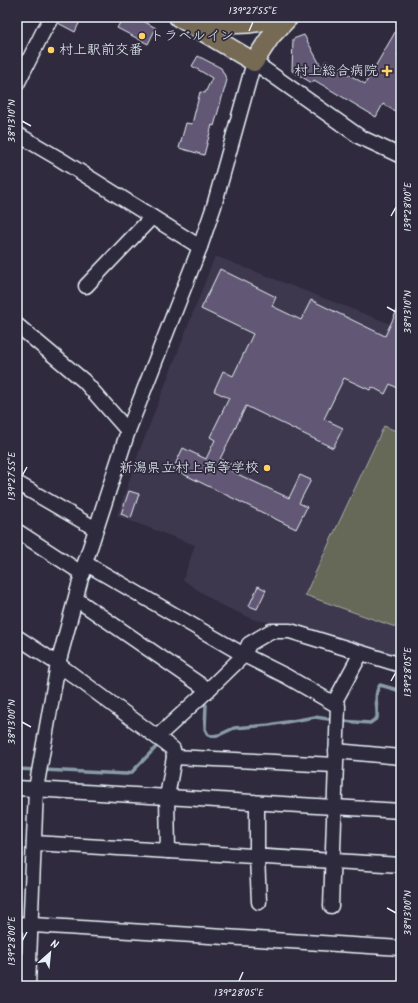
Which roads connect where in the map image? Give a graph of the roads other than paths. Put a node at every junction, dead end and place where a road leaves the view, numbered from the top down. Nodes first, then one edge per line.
1 (52, 17) edge
2 (179, 17) edge
3 (275, 17) edge
4 (289, 17) edge
5 (254, 62) junction
6 (17, 84) edge
7 (17, 134) edge
8 (401, 156) edge
9 (152, 217) junction
10 (200, 246) junction
11 (86, 286) dead end
12 (17, 325) edge
13 (128, 431) junction
14 (17, 483) edge
15 (96, 529) junction
16 (17, 531) edge
17 (84, 568) junction
18 (76, 599) junction
19 (17, 637) edge
20 (361, 653) junction
21 (244, 655) junction
22 (58, 664) junction
23 (401, 665) edge
24 (208, 690) junction
25 (334, 703) junction
26 (157, 737) junction
27 (174, 757) junction
28 (401, 757) edge
29 (336, 758) junction
30 (17, 788) edge
31 (36, 789) junction
32 (167, 797) junction
33 (258, 803) junction
34 (334, 807) junction
35 (401, 811) edge
36 (34, 843) junction
37 (168, 851) junction
38 (257, 857) junction
39 (332, 861) junction
40 (401, 865) edge
41 (259, 902) dead end
42 (331, 906) dead end
43 (24, 924) edge
44 (401, 948) edge
45 (28, 986) edge

1 - 6 street
2 - 3 main road
2 - 5 main road
4 - 5 main road
5 - 8 street
5 - 10 street
7 - 9 street
9 - 10 street
9 - 11 street
10 - 13 street
12 - 13 street
13 - 15 street
14 - 15 street
15 - 17 street
16 - 17 street
17 - 18 street
17 - 21 street
18 - 22 street
18 - 24 street
19 - 22 street
20 - 21 street
20 - 23 street
20 - 25 street
21 - 24 street
21 - 25 street
22 - 26 street
22 - 31 street
24 - 26 street
25 - 29 street
26 - 27 street
27 - 29 street
27 - 32 street
28 - 29 street
29 - 34 street
30 - 31 street
31 - 32 street
31 - 36 street
32 - 33 street
32 - 37 street
33 - 34 street
33 - 38 street
34 - 35 street
34 - 39 street
36 - 37 street
36 - 43 street
37 - 38 street
38 - 39 street
38 - 41 street
39 - 40 street
39 - 42 street
43 - 44 street
43 - 45 street

